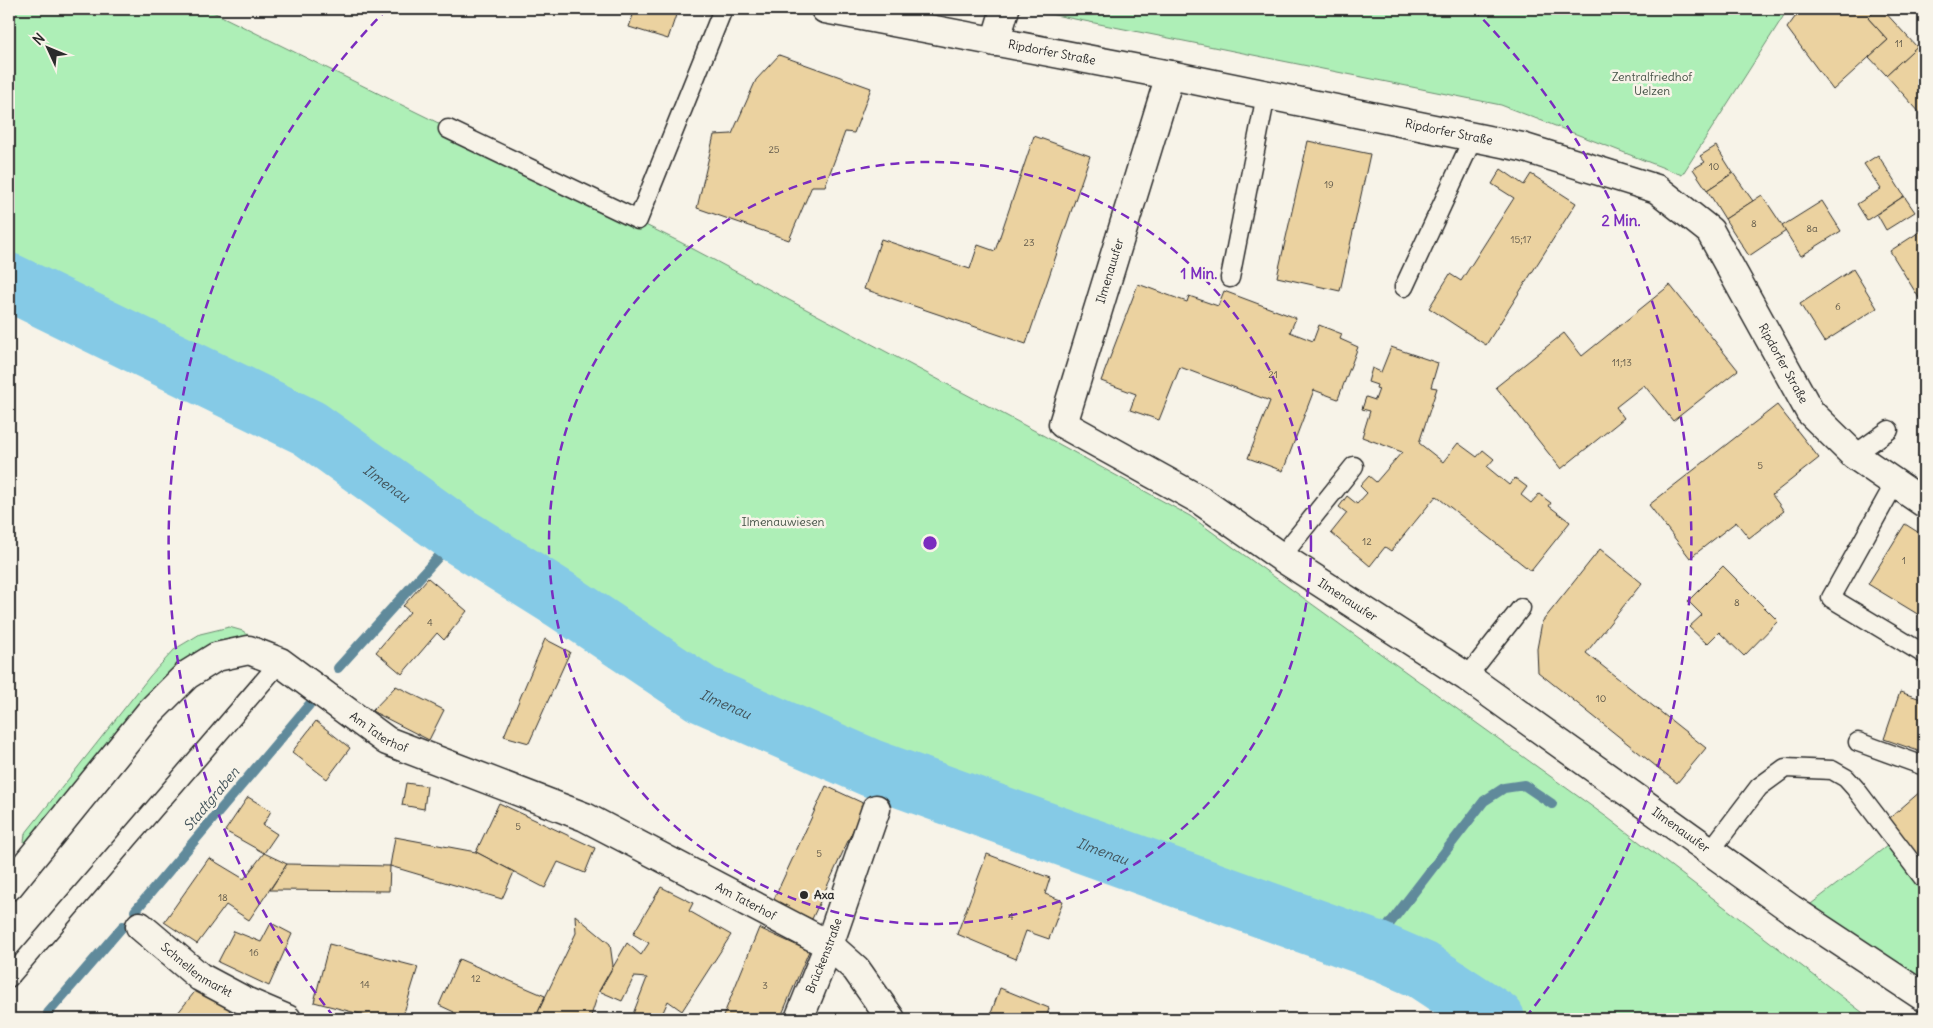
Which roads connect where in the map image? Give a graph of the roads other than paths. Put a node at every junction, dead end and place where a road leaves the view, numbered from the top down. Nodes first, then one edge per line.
1 (722, 9) edge
2 (825, 9) edge
3 (1005, 9) edge
4 (995, 42) junction
5 (1170, 75) junction
6 (1266, 95) junction
7 (448, 129) dead end
8 (1472, 138) junction
9 (1230, 278) dead end
10 (1404, 287) dead end
11 (1889, 430) dead end
12 (1854, 455) junction
13 (1354, 466) dead end
14 (1895, 484) junction
15 (1924, 503) edge
16 (1281, 557) junction
17 (1520, 608) dead end
18 (1924, 654) edge
19 (280, 662) junction
20 (1467, 677) junction
21 (1858, 742) dead end
22 (1924, 766) edge
23 (876, 809) dead end
24 (1711, 850) junction
25 (1924, 879) edge
26 (9, 886) edge
27 (140, 926) dead end
28 (829, 945) junction
29 (9, 978) edge
30 (1924, 997) edge
31 (287, 1019) edge
32 (800, 1019) edge
33 (891, 1019) edge

1 - 7 lane
2 - 4 street, Ripdorfer Straße
3 - 4 street
4 - 5 street, Ripdorfer Straße
5 - 6 street, Ripdorfer Straße
5 - 16 street, Ilmenauufer
6 - 8 street, Ripdorfer Straße
6 - 9 lane
8 - 10 lane
8 - 12 street, Ripdorfer Straße
11 - 12 lane
12 - 14 street, Ripdorfer Straße
13 - 16 lane
14 - 15 street, Ripdorfer Straße
14 - 18 lane
16 - 20 street, Ilmenauufer
17 - 20 lane
19 - 26 street, Am Taterhof
19 - 28 street, Am Taterhof
19 - 29 lane
20 - 24 street, Ilmenauufer
21 - 22 lane
23 - 28 street, Brückenstraße
24 - 25 lane
24 - 30 street, Ilmenauufer
27 - 31 street, Schnellenmarkt
28 - 32 street, Brückenstraße
28 - 33 street, Am Taterhof

